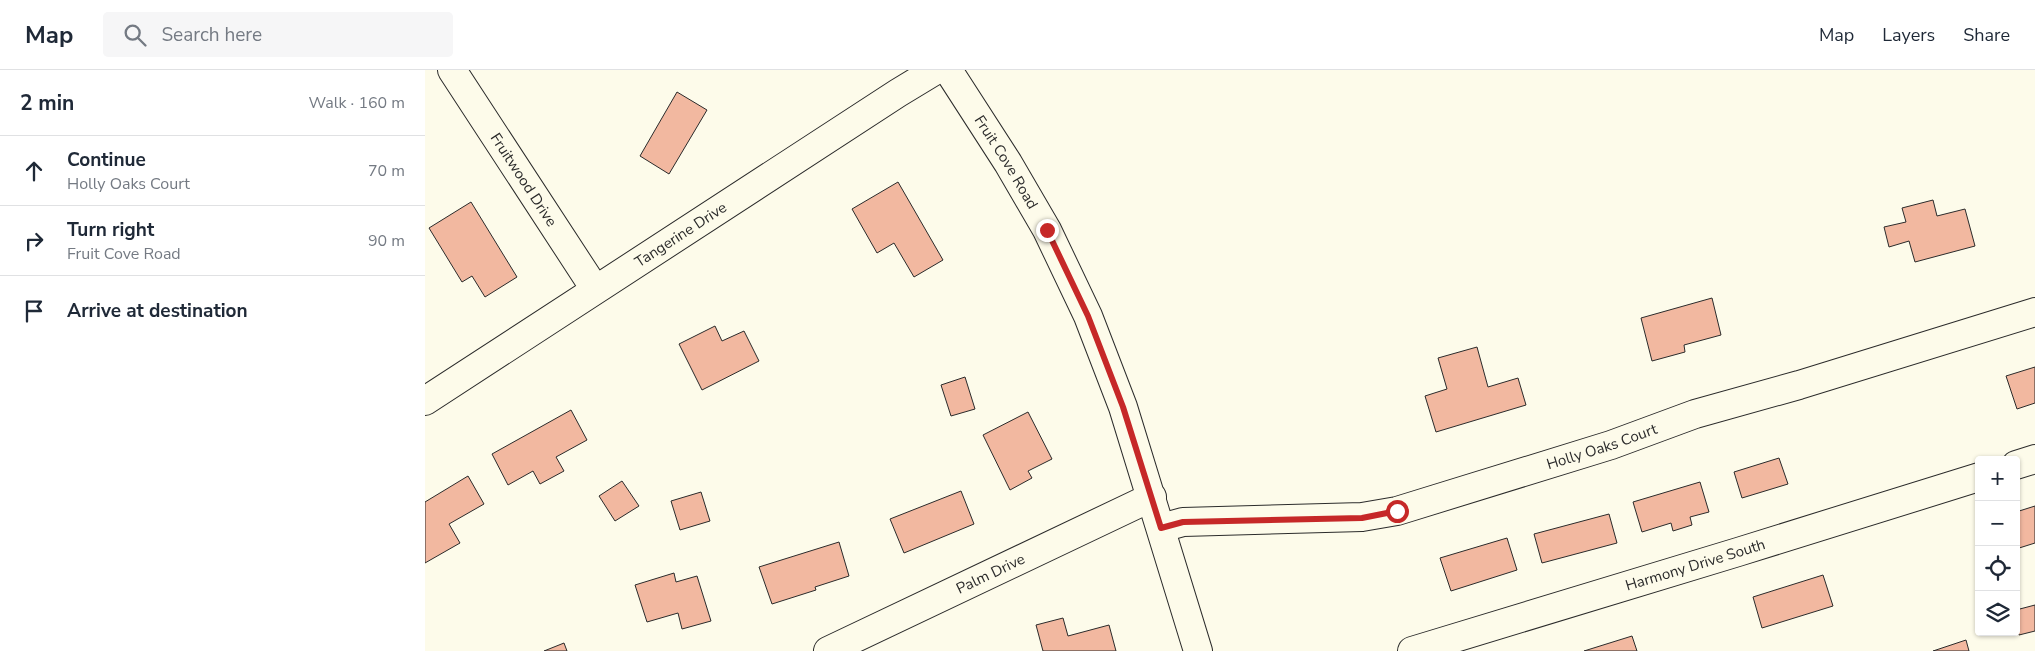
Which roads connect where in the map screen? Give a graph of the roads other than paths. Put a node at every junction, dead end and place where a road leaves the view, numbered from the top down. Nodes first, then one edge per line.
1 (452, 70) edge
2 (936, 70) edge
3 (948, 70) edge
4 (595, 289) junction
5 (2035, 312) edge
6 (425, 401) edge
7 (2035, 459) edge
8 (2020, 464) edge
9 (1975, 478) edge
10 (1152, 498) junction
11 (1161, 528) junction
12 (828, 651) edge
13 (1198, 651) edge
14 (1412, 651) edge

1 - 4 street, Fruitwood Drive
2 - 4 street, Tangerine Drive
3 - 10 street, Fruit Cove Road
4 - 6 street, Tangerine Drive
5 - 11 street, Holly Oaks Court
7 - 8 street
9 - 14 street, Harmony Drive South
10 - 11 street, Fruit Cove Road
10 - 12 street, Palm Drive
11 - 13 street, Fruit Cove Road

